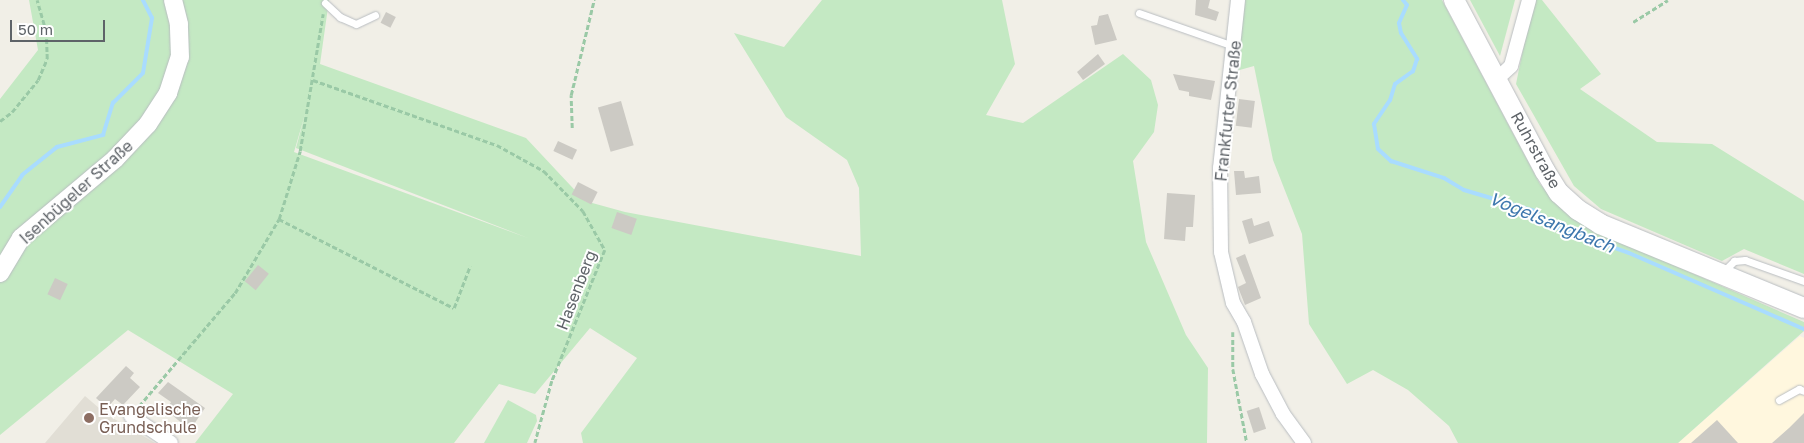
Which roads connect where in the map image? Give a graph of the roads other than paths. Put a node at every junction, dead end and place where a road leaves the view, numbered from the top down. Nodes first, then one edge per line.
1 (174, 0) edge
2 (1238, 0) edge
3 (1454, 0) edge
4 (1529, 0) edge
5 (324, 3) road end
6 (1139, 13) dead end
7 (376, 15) dead end
8 (1234, 46) junction
9 (1497, 79) junction
10 (0, 273) edge
11 (1721, 274) junction
12 (1804, 281) edge
13 (1804, 308) edge
14 (1804, 391) edge
15 (1779, 400) dead end
16 (131, 416) road end
17 (172, 443) edge
18 (1304, 443) edge

1 - 10 street, Isenbügeler Straße
2 - 8 street, Frankfurter Straße
3 - 9 main road, Ruhrstraße
4 - 9 street
5 - 7 lane
6 - 8 lane
8 - 18 street, Frankfurter Straße
9 - 11 main road, Ruhrstraße
11 - 12 lane
11 - 13 main road, Ruhrstraße
14 - 15 lane
16 - 17 street

